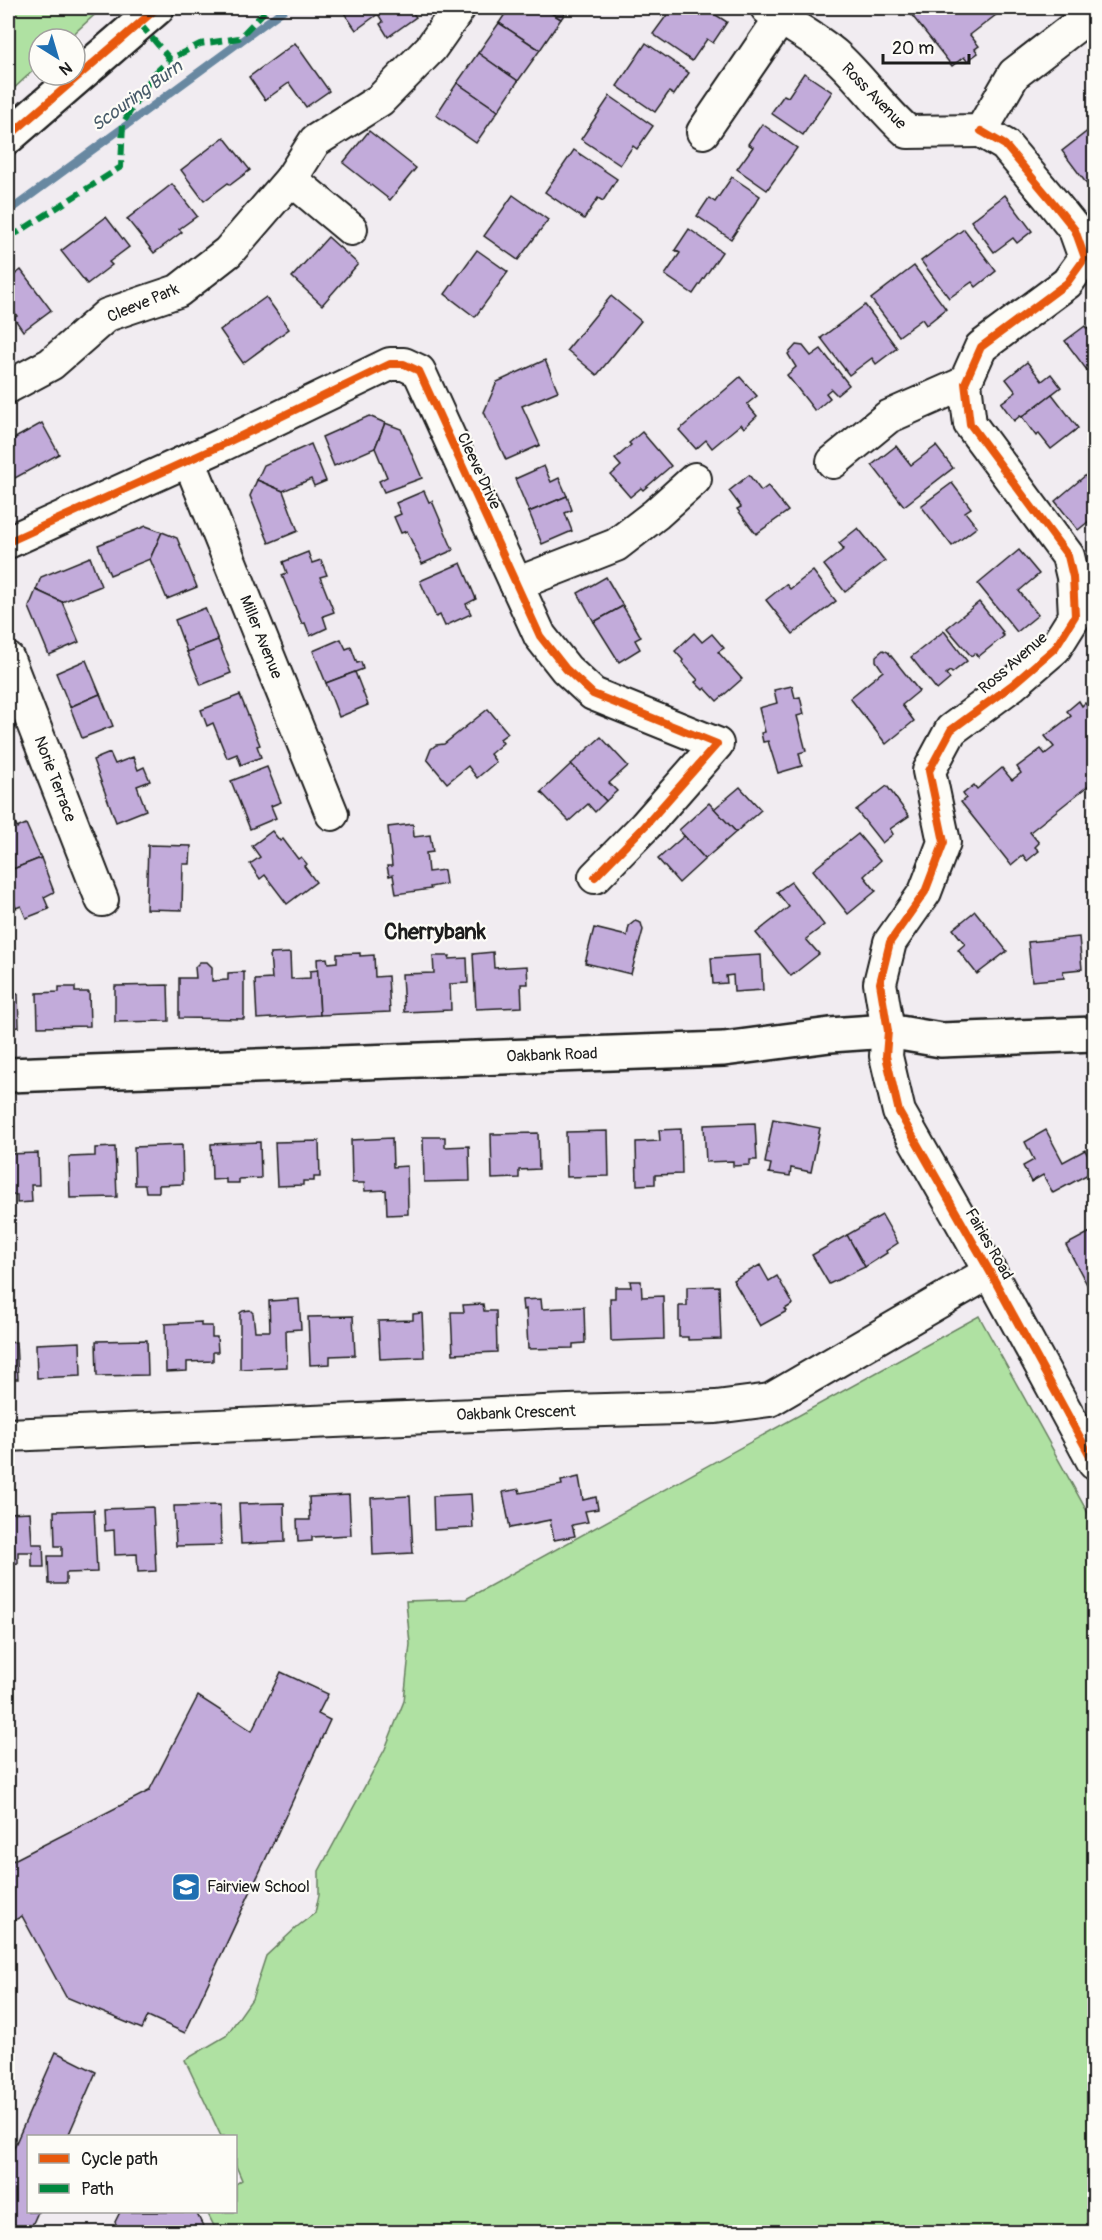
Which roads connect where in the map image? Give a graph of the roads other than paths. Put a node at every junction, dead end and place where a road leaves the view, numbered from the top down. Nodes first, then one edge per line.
1 (157, 8) edge
2 (459, 8) edge
3 (1095, 12) edge
4 (773, 13) edge
5 (981, 131) junction
6 (703, 132) dead end
7 (8, 138) edge
8 (291, 179) junction
9 (351, 229) dead end
10 (1090, 254) edge
11 (964, 383) junction
12 (8, 387) edge
13 (189, 460) junction
14 (832, 462) dead end
15 (695, 479) dead end
16 (8, 542) edge
17 (1084, 574) edge
18 (516, 584) junction
19 (8, 659) edge
20 (332, 814) dead end
21 (595, 877) dead end
22 (102, 900) dead end
23 (888, 1030) junction
24 (1095, 1034) edge
25 (8, 1075) edge
26 (990, 1272) junction
27 (8, 1436) edge
28 (1095, 1463) edge

1 - 7 street
2 - 8 street, Cleeve Park
3 - 5 street
4 - 5 street, Ross Avenue
4 - 6 street, Ross Avenue
5 - 10 street
8 - 9 street
8 - 12 street, Cleeve Park
10 - 11 street
11 - 14 street
11 - 17 street, Ross Avenue
13 - 16 street, Cleeve Drive
13 - 18 street, Cleeve Drive
13 - 20 street, Miller Avenue
15 - 18 street
17 - 23 street, Ross Avenue
18 - 21 street, Cleeve Drive
19 - 22 street, Norie Terrace
23 - 24 street, Oakbank Road
23 - 25 street, Oakbank Road
23 - 26 street, Fairies Road
26 - 27 street, Oakbank Crescent
26 - 28 street, Fairies Road

